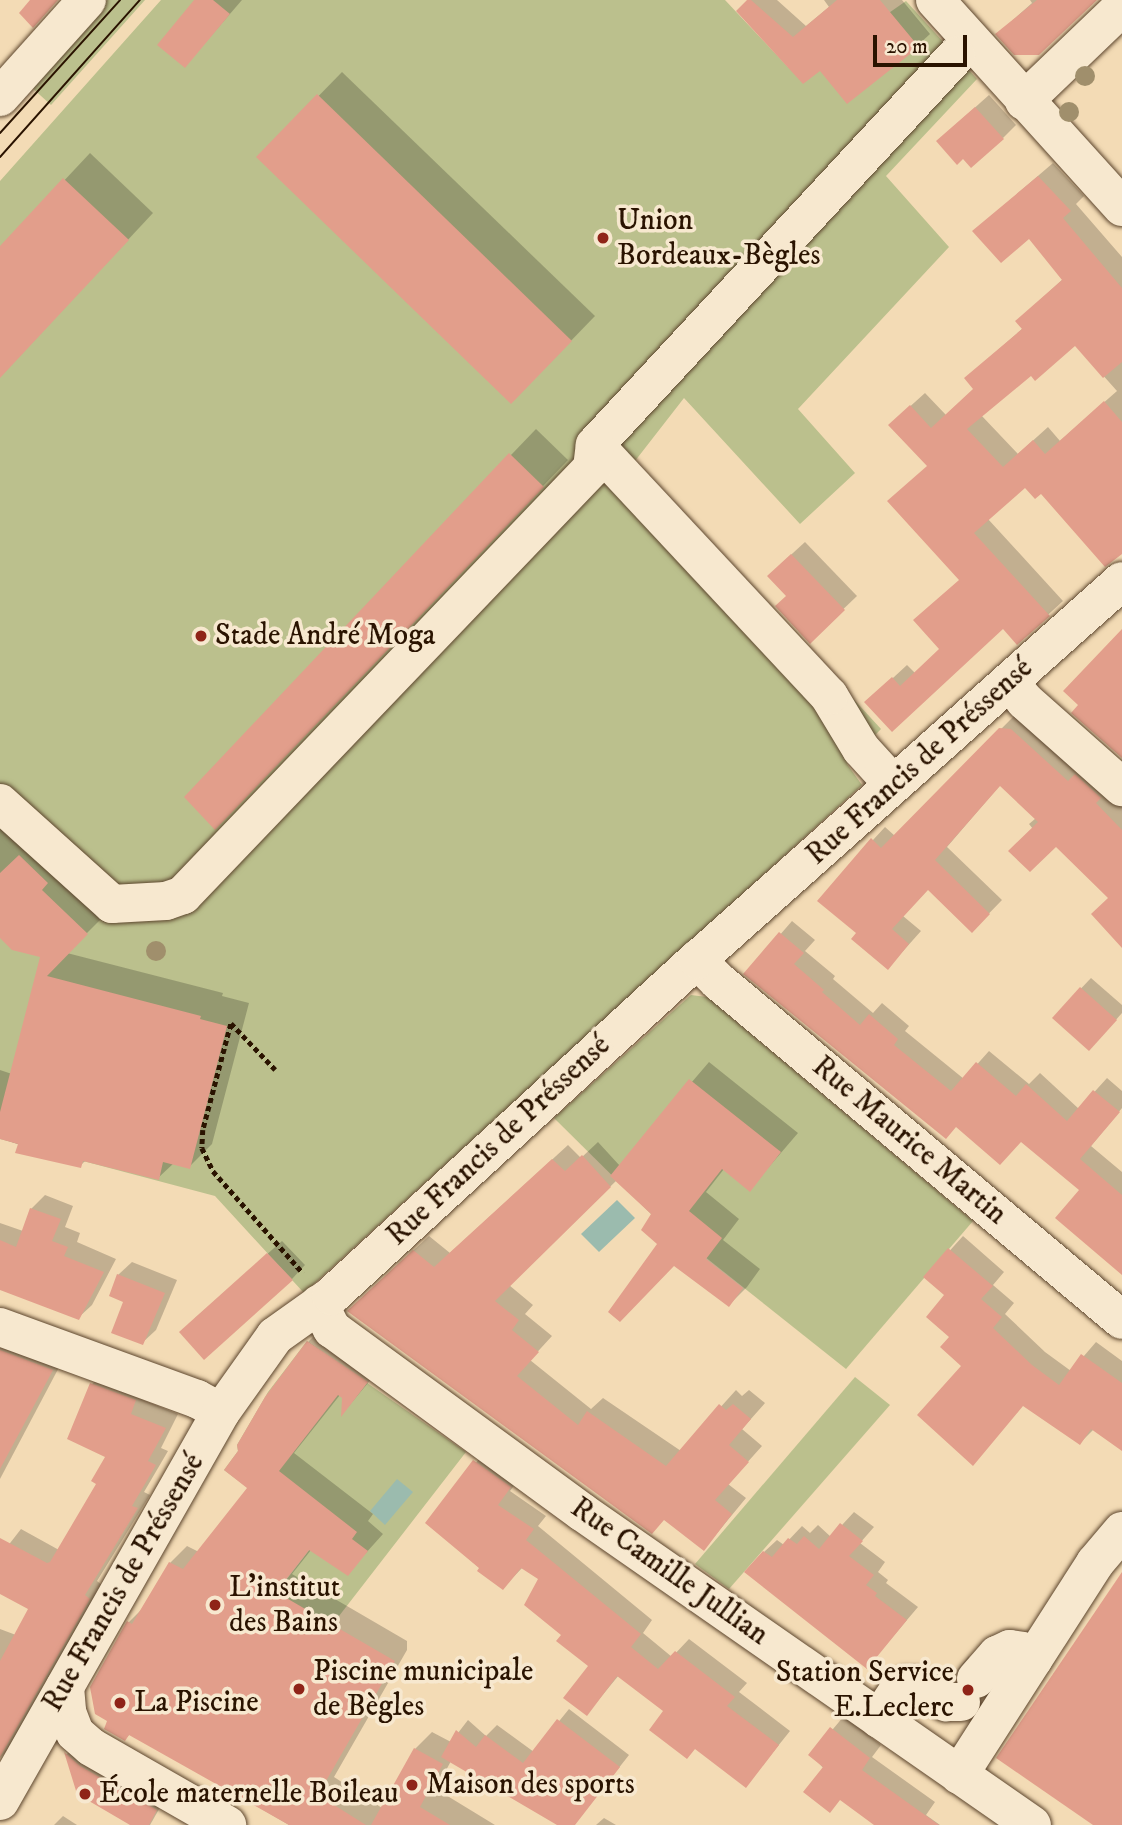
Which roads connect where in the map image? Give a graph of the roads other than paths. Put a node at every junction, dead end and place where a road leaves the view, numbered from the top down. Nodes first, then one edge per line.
1 (87, 0) edge
2 (935, 0) edge
3 (1122, 7) edge
4 (956, 56) dead end
5 (0, 97) edge
6 (1024, 101) junction
7 (1122, 207) edge
8 (595, 445) junction
9 (1122, 581) edge
10 (1010, 682) junction
11 (893, 784) junction
12 (1122, 787) edge
13 (0, 803) edge
14 (697, 960) junction
15 (312, 1289) junction
16 (1122, 1320) edge
17 (0, 1327) edge
18 (221, 1412) junction
19 (1122, 1531) edge
20 (1033, 1659) junction
21 (65, 1687) junction
22 (879, 1719) junction
23 (959, 1775) junction
24 (0, 1801) edge
25 (227, 1825) edge
26 (1032, 1825) edge

1 - 5 street
2 - 6 street
3 - 6 street
4 - 8 street
6 - 7 street
8 - 11 street
8 - 13 street
9 - 10 street, Rue Francis de Préssensé
10 - 11 street, Rue Francis de Préssensé
10 - 12 street
11 - 14 street, Rue Francis de Préssensé
14 - 15 street, Rue Francis de Préssensé
14 - 16 street, Rue Maurice Martin
15 - 18 street, Rue Francis de Préssensé
15 - 22 street, Rue Camille Jullian
17 - 18 street
18 - 21 street, Rue Francis de Préssensé
19 - 20 street
20 - 22 street
20 - 23 street
21 - 24 street, Rue Francis de Préssensé
21 - 25 street
22 - 23 street, Rue Camille Jullian
23 - 26 street, Rue Camille Jullian

